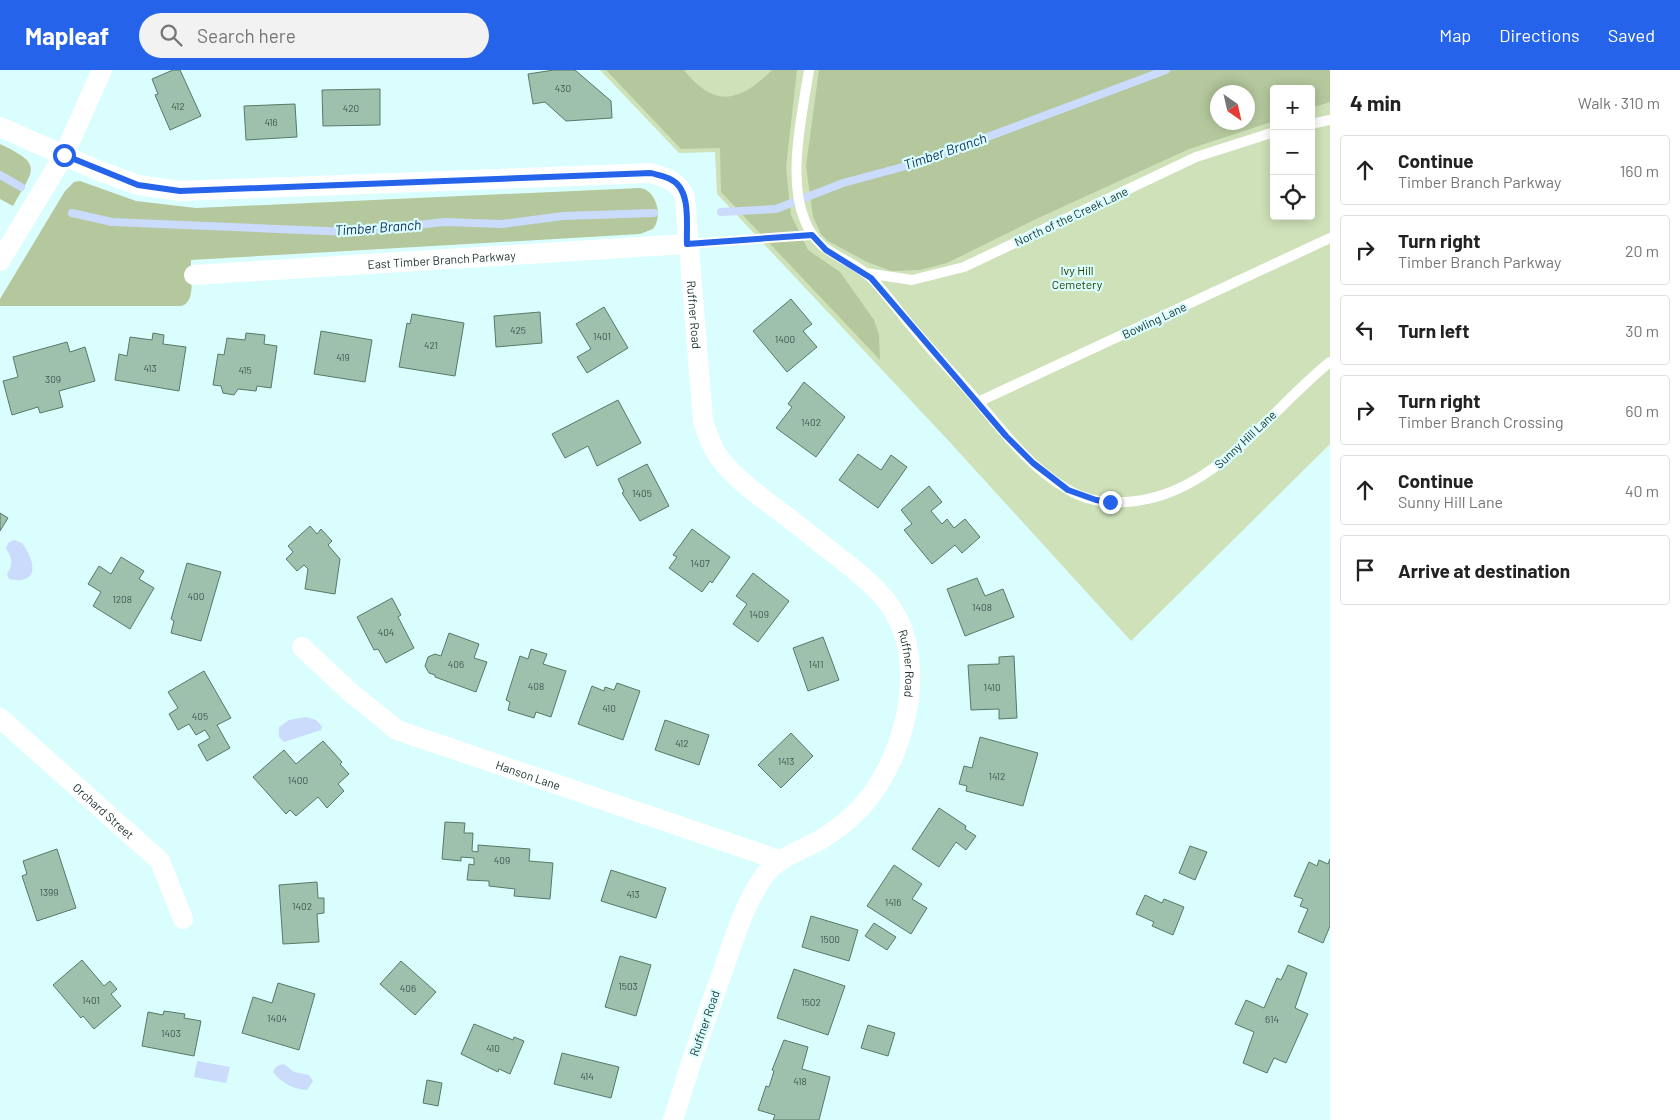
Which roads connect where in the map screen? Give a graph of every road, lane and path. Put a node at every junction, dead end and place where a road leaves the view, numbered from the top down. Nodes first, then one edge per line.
1 (102, 70) edge
2 (809, 70) edge
3 (1330, 120) edge
4 (1315, 123) edge
5 (0, 127) edge
6 (1270, 133) edge
7 (64, 155) junction
8 (812, 235) junction
9 (1330, 238) edge
10 (687, 244) junction
11 (0, 261) edge
12 (866, 272) junction
13 (194, 276) dead end
14 (1330, 362) edge
15 (978, 402) junction
16 (302, 647) dead end
17 (0, 718) edge
18 (779, 860) junction
19 (183, 919) dead end
20 (673, 1120) edge

1 - 7 street
2 - 8 lane
3 - 4 lane
5 - 7 street, Ruffner Road
6 - 12 lane, North of the Creek Lane
7 - 10 street, Ruffner Road
7 - 11 street
8 - 10 lane
8 - 12 lane
9 - 15 lane, Bowling Lane
10 - 13 street, East Timber Branch Parkway
10 - 18 street, Ruffner Road
12 - 15 lane, Sunny Hill Lane
14 - 15 lane, Sunny Hill Lane
16 - 18 street, Hanson Lane
17 - 19 street, Orchard Street
18 - 20 street, Ruffner Road

